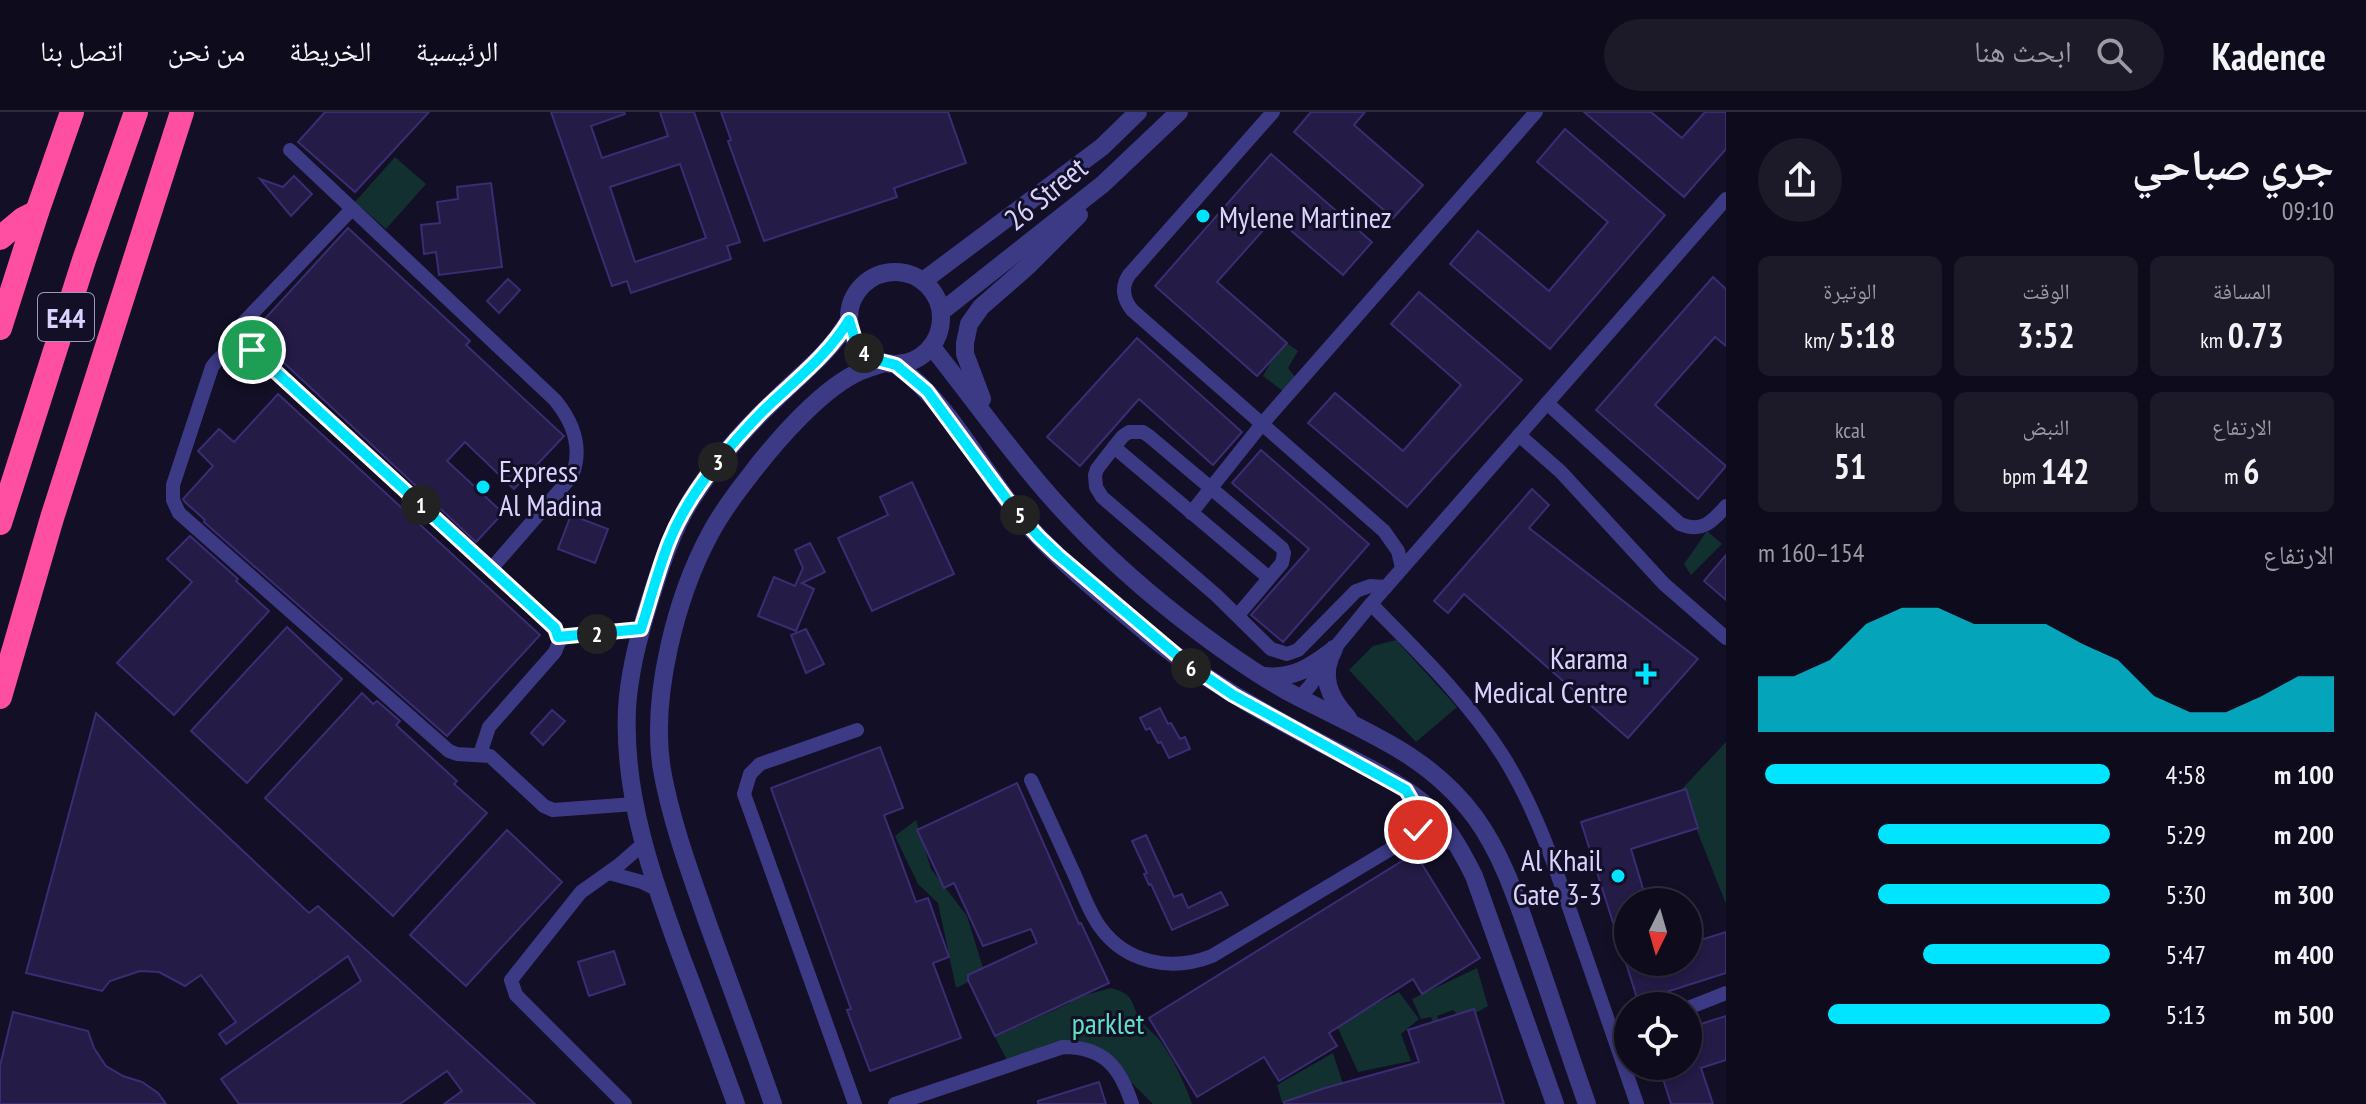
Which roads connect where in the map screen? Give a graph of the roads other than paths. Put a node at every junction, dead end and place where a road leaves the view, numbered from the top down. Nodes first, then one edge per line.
1 (72, 112) edge
2 (136, 112) edge
3 (182, 112) edge
4 (1138, 112) edge
5 (1179, 112) edge
6 (1273, 112) edge
7 (1536, 112) edge
8 (290, 150) dead end
9 (1103, 184) junction
10 (1726, 199) edge
11 (351, 210) junction
12 (37, 212) junction
13 (0, 238) edge
14 (923, 281) junction
15 (941, 312) junction
16 (849, 320) junction
17 (0, 328) edge
18 (932, 347) junction
19 (252, 350) junction
20 (890, 364) junction
21 (1547, 403) junction
22 (993, 424) junction
23 (1262, 424) junction
24 (1519, 435) junction
25 (1114, 447) junction
26 (1210, 488) junction
27 (1726, 506) edge
28 (1191, 513) junction
29 (0, 523) edge
30 (1402, 568) junction
31 (491, 569) junction
32 (1269, 578) junction
33 (1386, 587) junction
34 (1371, 604) junction
35 (1238, 615) junction
36 (641, 629) junction
37 (558, 637) junction
38 (1726, 638) edge
39 (1334, 649) junction
40 (1262, 676) junction
41 (0, 697) edge
42 (1299, 698) junction
43 (1257, 708) junction
44 (1352, 724) junction
45 (857, 730) dead end
46 (480, 754) junction
47 (1031, 780) dead end
48 (1406, 790) junction
49 (635, 804) junction
50 (1404, 841) junction
51 (643, 844) junction
52 (1460, 848) junction
53 (609, 873) junction
54 (658, 890) junction
55 (1726, 993) edge
56 (1702, 1002) edge
57 (1614, 1016) edge
58 (1632, 1080) edge
59 (625, 1104) edge
60 (736, 1104) edge
61 (773, 1104) edge
62 (855, 1104) edge
63 (895, 1104) edge
64 (1132, 1104) edge
65 (1555, 1104) edge
66 (1587, 1104) edge
67 (1637, 1104) edge

1 - 12 highway, E44
2 - 29 highway, E44
3 - 41 highway
4 - 14 street, 26 Street
5 - 9 street, 26 Street
6 - 23 street
7 - 23 street
8 - 11 street
9 - 15 street, 26 Street
9 - 22 street
10 - 21 street
11 - 19 street
11 - 31 street
12 - 13 highway
12 - 17 highway, E44
14 - 15 street
14 - 16 street
15 - 18 street
16 - 20 street
16 - 36 street
18 - 20 street
18 - 22 street
19 - 31 street
19 - 46 street
20 - 43 street
20 - 61 street
21 - 24 street
21 - 27 street
22 - 40 street
23 - 26 street
23 - 30 street
24 - 30 street
24 - 38 street
25 - 26 street
25 - 28 street
25 - 35 street
26 - 28 street
26 - 32 street
28 - 32 street
30 - 33 street
31 - 37 street
32 - 35 street
33 - 34 street
33 - 35 street
34 - 39 street
34 - 57 street
36 - 37 street
36 - 49 street
37 - 46 street
39 - 40 street
39 - 42 street
39 - 44 street
40 - 42 street
42 - 43 street
42 - 44 street
43 - 48 street
44 - 66 street
45 - 62 street
46 - 49 street
47 - 50 street
48 - 50 street
48 - 52 street
49 - 51 street
50 - 52 street
51 - 53 street
51 - 54 street
52 - 65 street
53 - 54 street
53 - 59 street
54 - 60 street
55 - 56 street
58 - 67 street
63 - 64 street

